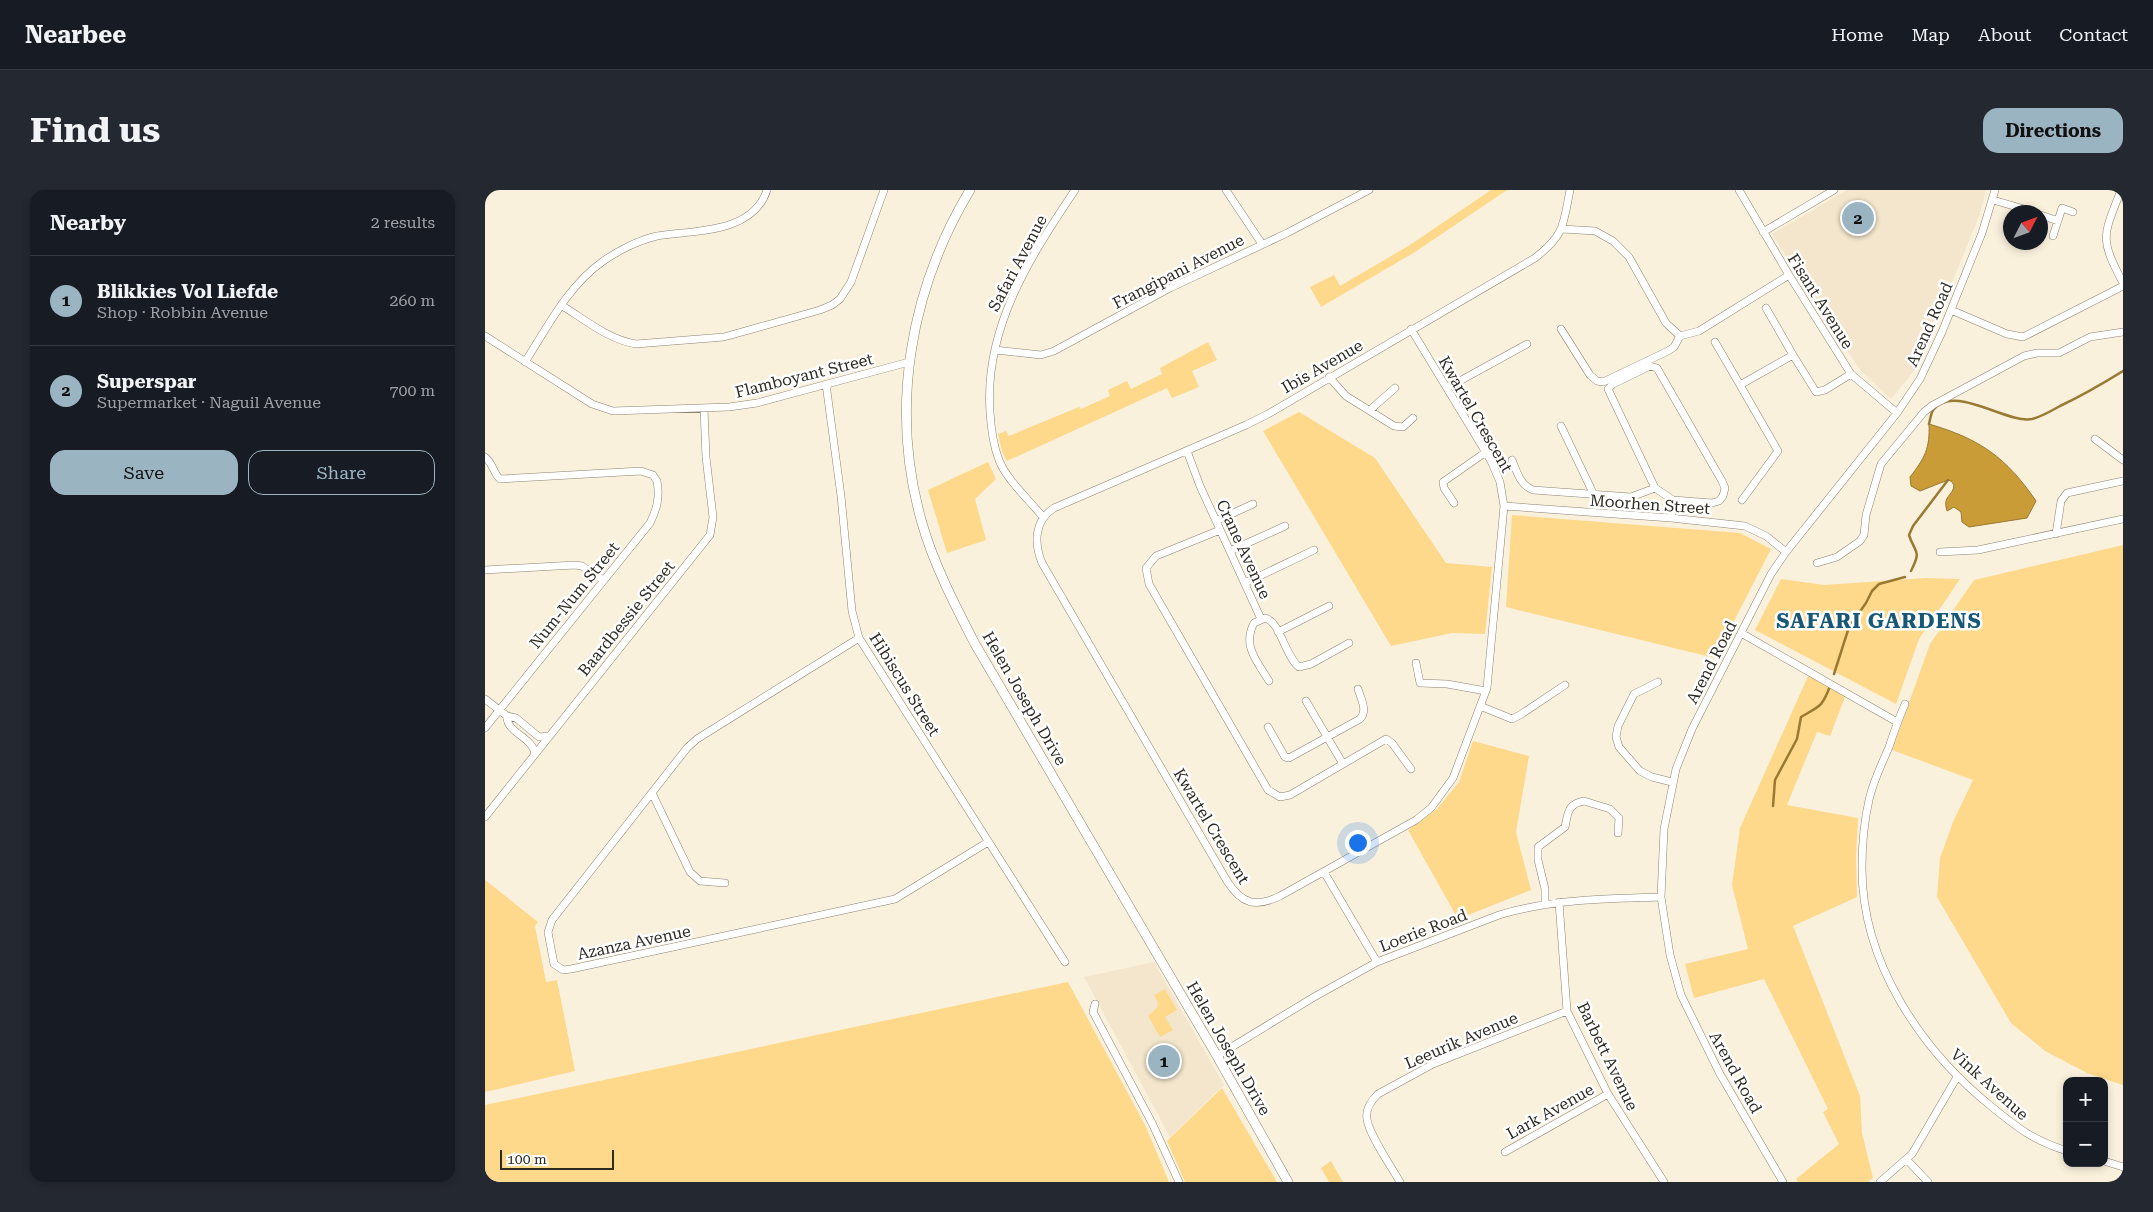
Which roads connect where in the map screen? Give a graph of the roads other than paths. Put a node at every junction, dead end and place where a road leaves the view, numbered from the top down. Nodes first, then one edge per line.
1 (767, 190) edge
2 (884, 190) edge
3 (970, 190) edge
4 (1075, 190) edge
5 (1226, 190) edge
6 (1369, 190) edge
7 (1570, 190) edge
8 (1739, 190) edge
9 (1833, 190) edge
10 (1995, 190) edge
11 (2121, 190) edge
12 (1993, 200) junction
13 (2010, 205) edge
14 (2073, 212) dead end
15 (2048, 217) edge
16 (2058, 221) junction
17 (1562, 229) junction
18 (1763, 232) junction
19 (2053, 236) dead end
20 (1262, 244) junction
21 (1789, 275) junction
22 (2123, 285) edge
23 (561, 305) junction
24 (1766, 308) dead end
25 (1951, 310) junction
26 (1561, 328) dead end
27 (1411, 329) junction
28 (2123, 332) edge
29 (485, 336) edge
30 (1680, 336) junction
31 (1715, 342) dead end
32 (1527, 344) dead end
33 (995, 350) junction
34 (1793, 355) junction
35 (525, 362) junction
36 (909, 362) junction
37 (1851, 374) junction
38 (1329, 377) junction
39 (826, 384) junction
40 (1740, 386) junction
41 (1395, 388) dead end
42 (1447, 388) junction
43 (704, 408) junction
44 (1370, 410) junction
45 (1897, 413) junction
46 (1413, 418) dead end
47 (1561, 426) dead end
48 (2095, 439) dead end
49 (1187, 450) junction
50 (1486, 452) junction
51 (485, 457) edge
52 (1513, 460) dead end
53 (2123, 460) edge
54 (2123, 481) edge
55 (1655, 488) junction
56 (1594, 495) junction
57 (1673, 500) junction
58 (1742, 500) dead end
59 (1454, 503) dead end
60 (1253, 504) dead end
61 (1504, 506) junction
62 (1043, 517) junction
63 (1671, 518) junction
64 (2123, 519) edge
65 (1216, 521) junction
66 (1285, 526) dead end
67 (1220, 530) junction
68 (2056, 534) junction
69 (1314, 550) dead end
70 (1230, 551) junction
71 (1786, 552) junction
72 (1940, 552) dead end
73 (1817, 563) dead end
74 (485, 570) edge
75 (603, 580) junction
76 (1245, 583) junction
77 (1329, 606) dead end
78 (1261, 619) junction
79 (1278, 632) junction
80 (1741, 633) junction
81 (859, 638) junction
82 (1349, 643) dead end
83 (1416, 663) dead end
84 (1269, 681) dead end
85 (1658, 682) dead end
86 (1565, 685) dead end
87 (1358, 689) dead end
88 (1486, 691) junction
89 (485, 699) edge
90 (1307, 701) dead end
91 (1905, 704) dead end
92 (1480, 706) junction
93 (499, 711) junction
94 (507, 716) junction
95 (1897, 722) junction
96 (1268, 727) dead end
97 (485, 728) edge
98 (549, 736) junction
99 (1328, 737) junction
100 (535, 754) junction
101 (1343, 764) junction
102 (1411, 769) dead end
103 (1672, 782) junction
104 (652, 794) junction
105 (485, 817) edge
106 (1618, 833) dead end
107 (988, 842) junction
108 (1324, 872) junction
109 (725, 883) dead end
110 (1661, 897) junction
111 (1559, 902) junction
112 (1545, 904) junction
113 (1065, 962) dead end
114 (1377, 962) junction
115 (1095, 1004) dead end
116 (1567, 1011) junction
117 (1217, 1056) junction
118 (1957, 1077) junction
119 (1608, 1094) junction
120 (2063, 1149) edge
121 (1505, 1152) dead end
122 (1907, 1160) junction
123 (2108, 1162) edge
124 (2123, 1166) edge
125 (1179, 1182) edge
126 (1288, 1182) edge
127 (1400, 1182) edge
128 (1663, 1182) edge
129 (1783, 1182) edge
130 (1880, 1182) edge
131 (1928, 1182) edge

1 - 23 street
2 - 23 street
3 - 36 street, Helen Joseph Drive
4 - 33 street, Safari Avenue
5 - 20 street
6 - 20 street, Frangipani Avenue
7 - 17 street, Ibis Avenue
8 - 18 street, Fisant Avenue
9 - 18 street
10 - 12 street, Arend Road
11 - 22 street
12 - 13 street
12 - 25 street, Arend Road
14 - 16 street
15 - 16 street
16 - 19 street
17 - 27 street, Ibis Avenue
17 - 30 street
18 - 21 street, Fisant Avenue
20 - 33 street, Frangipani Avenue
21 - 30 street
21 - 37 street, Fisant Avenue
22 - 25 street
23 - 35 street
24 - 34 street
25 - 45 street, Arend Road
26 - 30 street
27 - 38 street, Ibis Avenue
27 - 42 street, Kwartel Crescent
28 - 73 street
29 - 35 street, Flamboyant Street
31 - 40 street
32 - 42 street
33 - 62 street, Safari Avenue
34 - 37 street
34 - 40 street
35 - 43 street, Flamboyant Street
36 - 39 street, Flamboyant Street
36 - 117 street, Helen Joseph Drive
37 - 45 street, Fisant Avenue
38 - 44 street
38 - 49 street, Ibis Avenue
39 - 43 street, Flamboyant Street
39 - 81 street, Hibiscus Street
40 - 58 street
41 - 44 street
42 - 50 street, Kwartel Crescent
43 - 98 street, Baardbessie Street
44 - 46 street
45 - 71 street, Arend Road
47 - 56 street
48 - 53 street
49 - 62 street, Ibis Avenue
49 - 65 street, Crane Avenue
50 - 59 street
50 - 61 street, Kwartel Crescent
51 - 75 street, Num-Num Street
52 - 56 street
54 - 68 street
55 - 56 street
55 - 57 street
55 - 57 street
57 - 63 street
60 - 65 street
61 - 63 street, Moorhen Street
61 - 88 street, Kwartel Crescent
62 - 108 street, Kwartel Crescent
63 - 71 street, Moorhen Street
64 - 68 street
65 - 67 street, Crane Avenue
66 - 70 street
67 - 70 street, Crane Avenue
67 - 101 street
68 - 72 street
69 - 76 street
70 - 76 street, Crane Avenue
71 - 80 street, Arend Road
74 - 75 street
75 - 93 street, Num-Num Street
76 - 78 street, Crane Avenue
77 - 79 street
78 - 79 street
78 - 84 street, Crane Avenue
79 - 82 street
80 - 95 street
80 - 103 street, Arend Road
81 - 104 street, Azanza Avenue
81 - 107 street, Hibiscus Street
83 - 88 street
85 - 103 street
86 - 92 street
87 - 99 street
88 - 92 street, Kwartel Crescent
89 - 93 street
90 - 99 street
91 - 95 street, Vink Avenue
92 - 108 street, Kwartel Crescent
93 - 94 street
93 - 97 street, Num-Num Street
94 - 98 street
94 - 100 street
95 - 118 street, Vink Avenue
96 - 99 street
98 - 100 street, Baardbessie Street
99 - 101 street
100 - 105 street, Baardbessie Street
101 - 102 street
103 - 110 street, Arend Road
104 - 107 street, Azanza Avenue
104 - 109 street
106 - 112 street
107 - 113 street, Hibiscus Street
108 - 114 street
110 - 111 street, Loerie Road
110 - 129 street, Arend Road
111 - 112 street, Loerie Road
111 - 116 street, Barbett Avenue
112 - 114 street, Loerie Road
114 - 117 street, Loerie Road
115 - 125 street
116 - 119 street, Barbett Avenue
116 - 127 street, Leeurik Avenue
117 - 126 street, Helen Joseph Drive
118 - 120 street, Vink Avenue
118 - 122 street
119 - 121 street, Lark Avenue
119 - 128 street, Barbett Avenue
122 - 130 street
122 - 131 street
123 - 124 street

